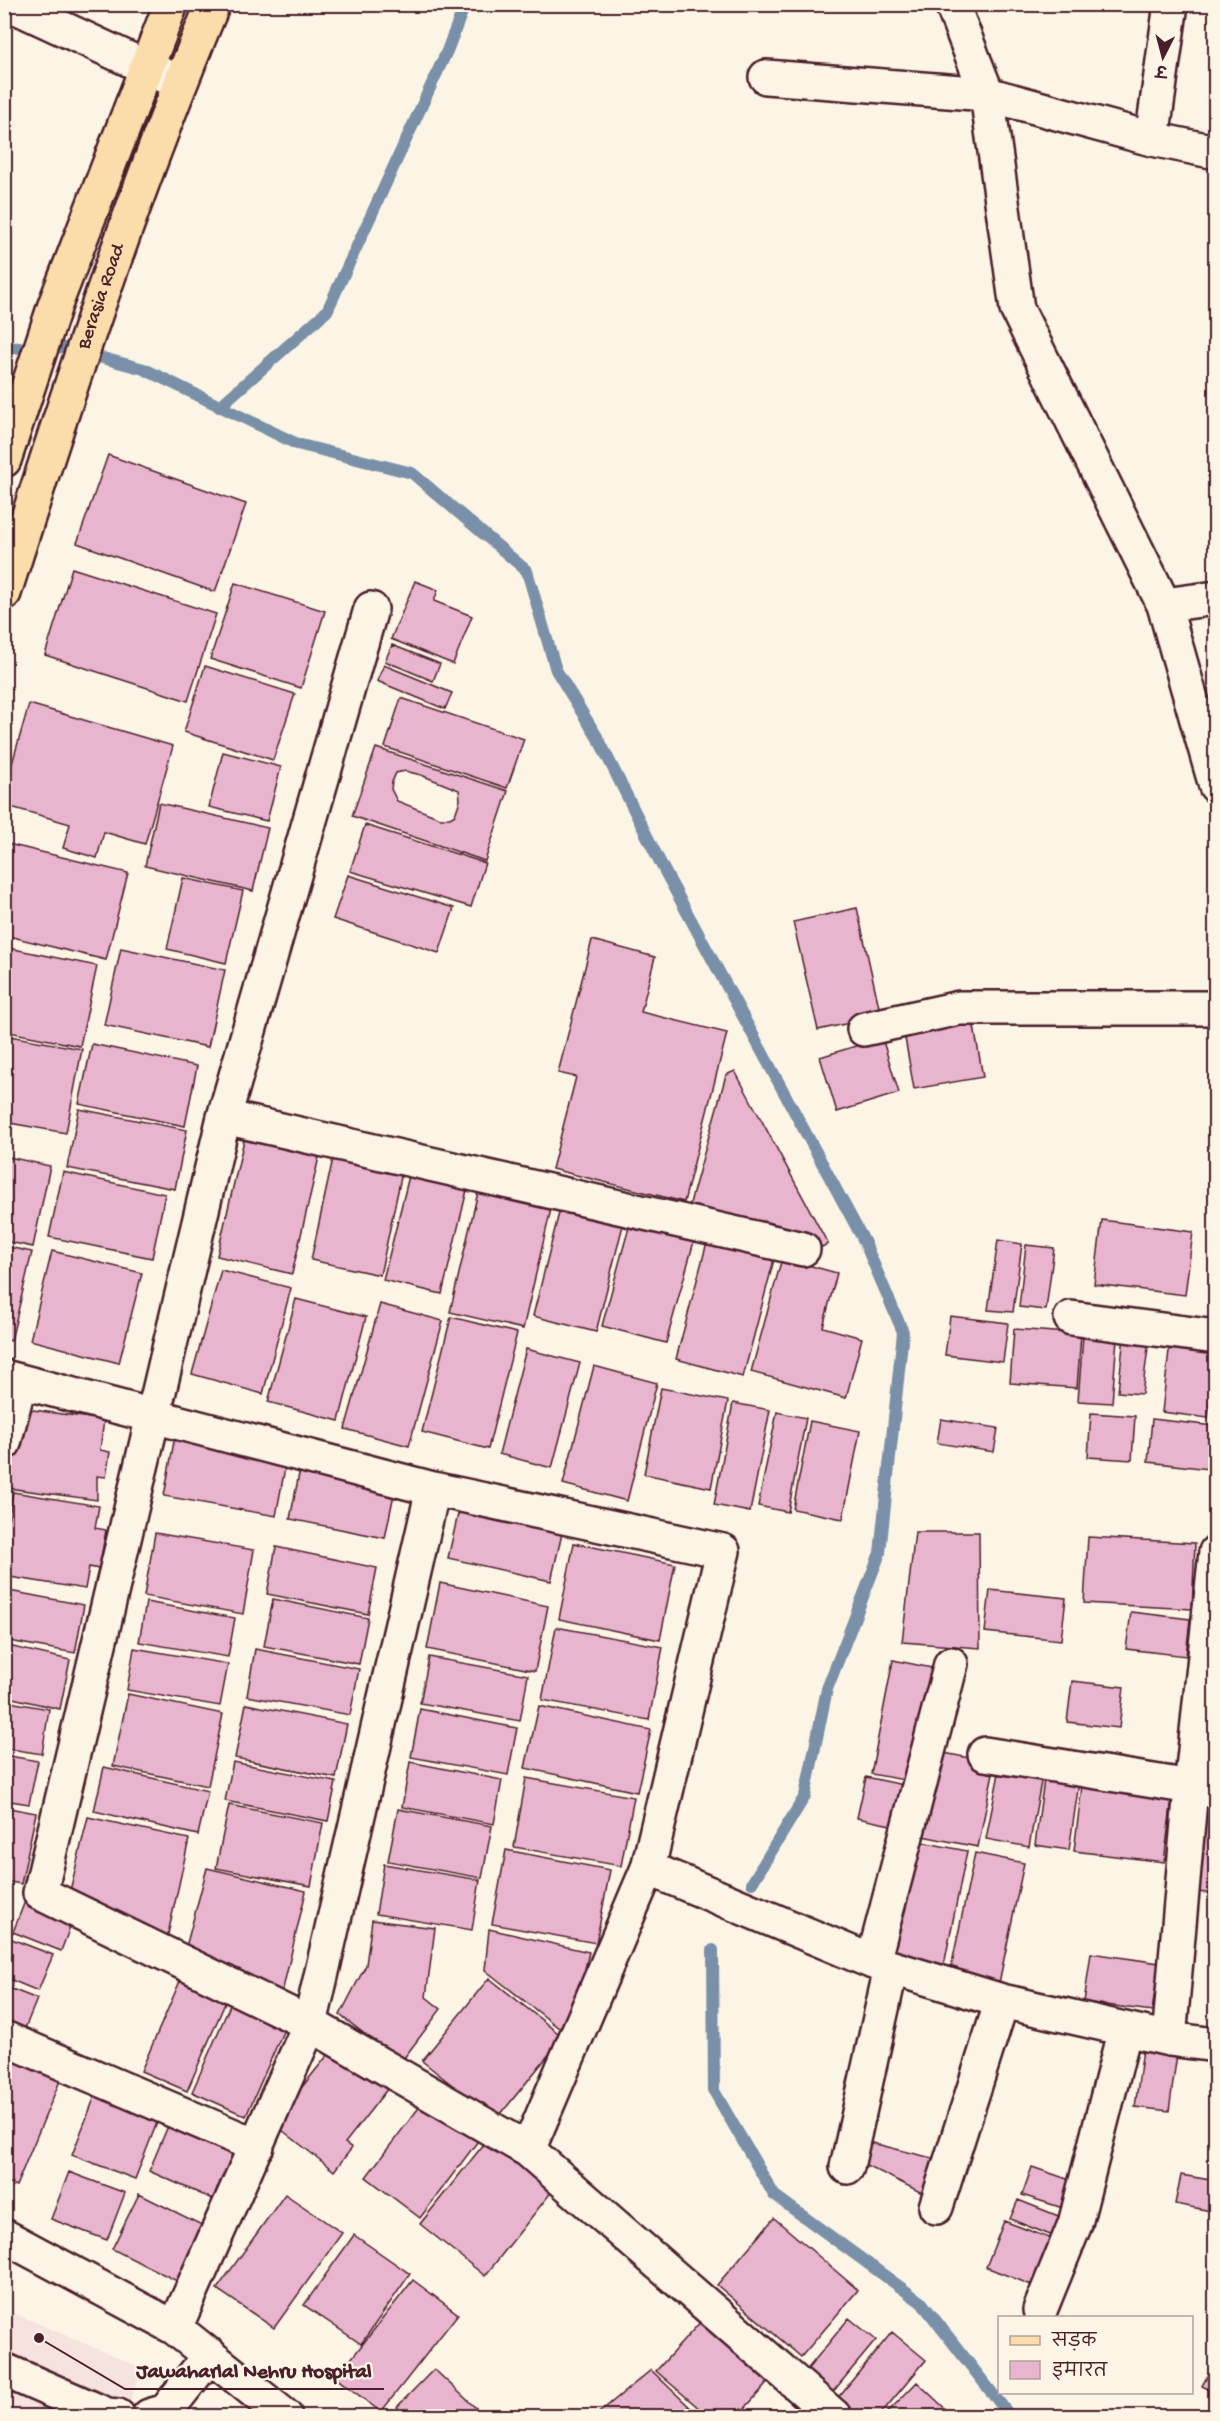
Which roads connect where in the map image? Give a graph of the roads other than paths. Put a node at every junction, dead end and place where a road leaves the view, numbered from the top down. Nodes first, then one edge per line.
1 (10, 4) edge
2 (171, 4) edge
3 (213, 4) edge
4 (952, 4) edge
5 (1172, 4) edge
6 (145, 69) junction
7 (766, 77) dead end
8 (180, 83) junction
9 (987, 94) junction
10 (1152, 139) junction
11 (1215, 152) edge
12 (9, 447) edge
13 (4, 593) edge
14 (1215, 598) edge
15 (1164, 605) junction
16 (371, 609) dead end
17 (1215, 786) edge
18 (1215, 1008) edge
19 (864, 1029) dead end
20 (224, 1117) junction
21 (803, 1249) dead end
22 (1071, 1318) dead end
23 (1215, 1337) edge
24 (12, 1379) edge
25 (154, 1417) junction
26 (4, 1443) edge
27 (433, 1489) junction
28 (1215, 1563) edge
29 (951, 1664) dead end
30 (985, 1754) dead end
31 (1203, 1790) edge
32 (648, 1868) junction
33 (882, 1965) junction
34 (1002, 2001) junction
35 (310, 2024) junction
36 (1125, 2029) junction
37 (4, 2038) edge
38 (1169, 2039) junction
39 (1215, 2045) edge
40 (257, 2146) junction
41 (528, 2150) junction
42 (847, 2167) dead end
43 (936, 2207) dead end
44 (4, 2236) edge
45 (1040, 2310) dead end
46 (175, 2328) junction
47 (210, 2355) junction
48 (4, 2370) edge
49 (118, 2416) edge
50 (149, 2416) edge
51 (285, 2416) edge
52 (834, 2416) edge

1 - 6 street
2 - 6 main road, Berasia Road
3 - 8 main road, Berasia Road
4 - 9 street
5 - 10 street
6 - 8 street
6 - 12 main road, Berasia Road
7 - 9 street
8 - 13 main road, Berasia Road
9 - 10 street
9 - 15 street
10 - 11 street
14 - 15 street
15 - 17 street
16 - 20 street
18 - 19 street
20 - 21 street
20 - 25 street
22 - 23 street
24 - 25 street
24 - 26 street
25 - 27 street
25 - 35 street
27 - 32 street
27 - 35 street
28 - 31 street
29 - 33 street
30 - 31 street
31 - 38 street
32 - 33 street
32 - 41 street
33 - 34 street
33 - 42 street
34 - 36 street
34 - 43 street
35 - 40 street
35 - 41 street
36 - 38 street
36 - 45 street
37 - 40 street
38 - 39 street
40 - 46 street
41 - 52 street
44 - 46 street
46 - 47 street
47 - 50 street
47 - 51 street
48 - 49 street

